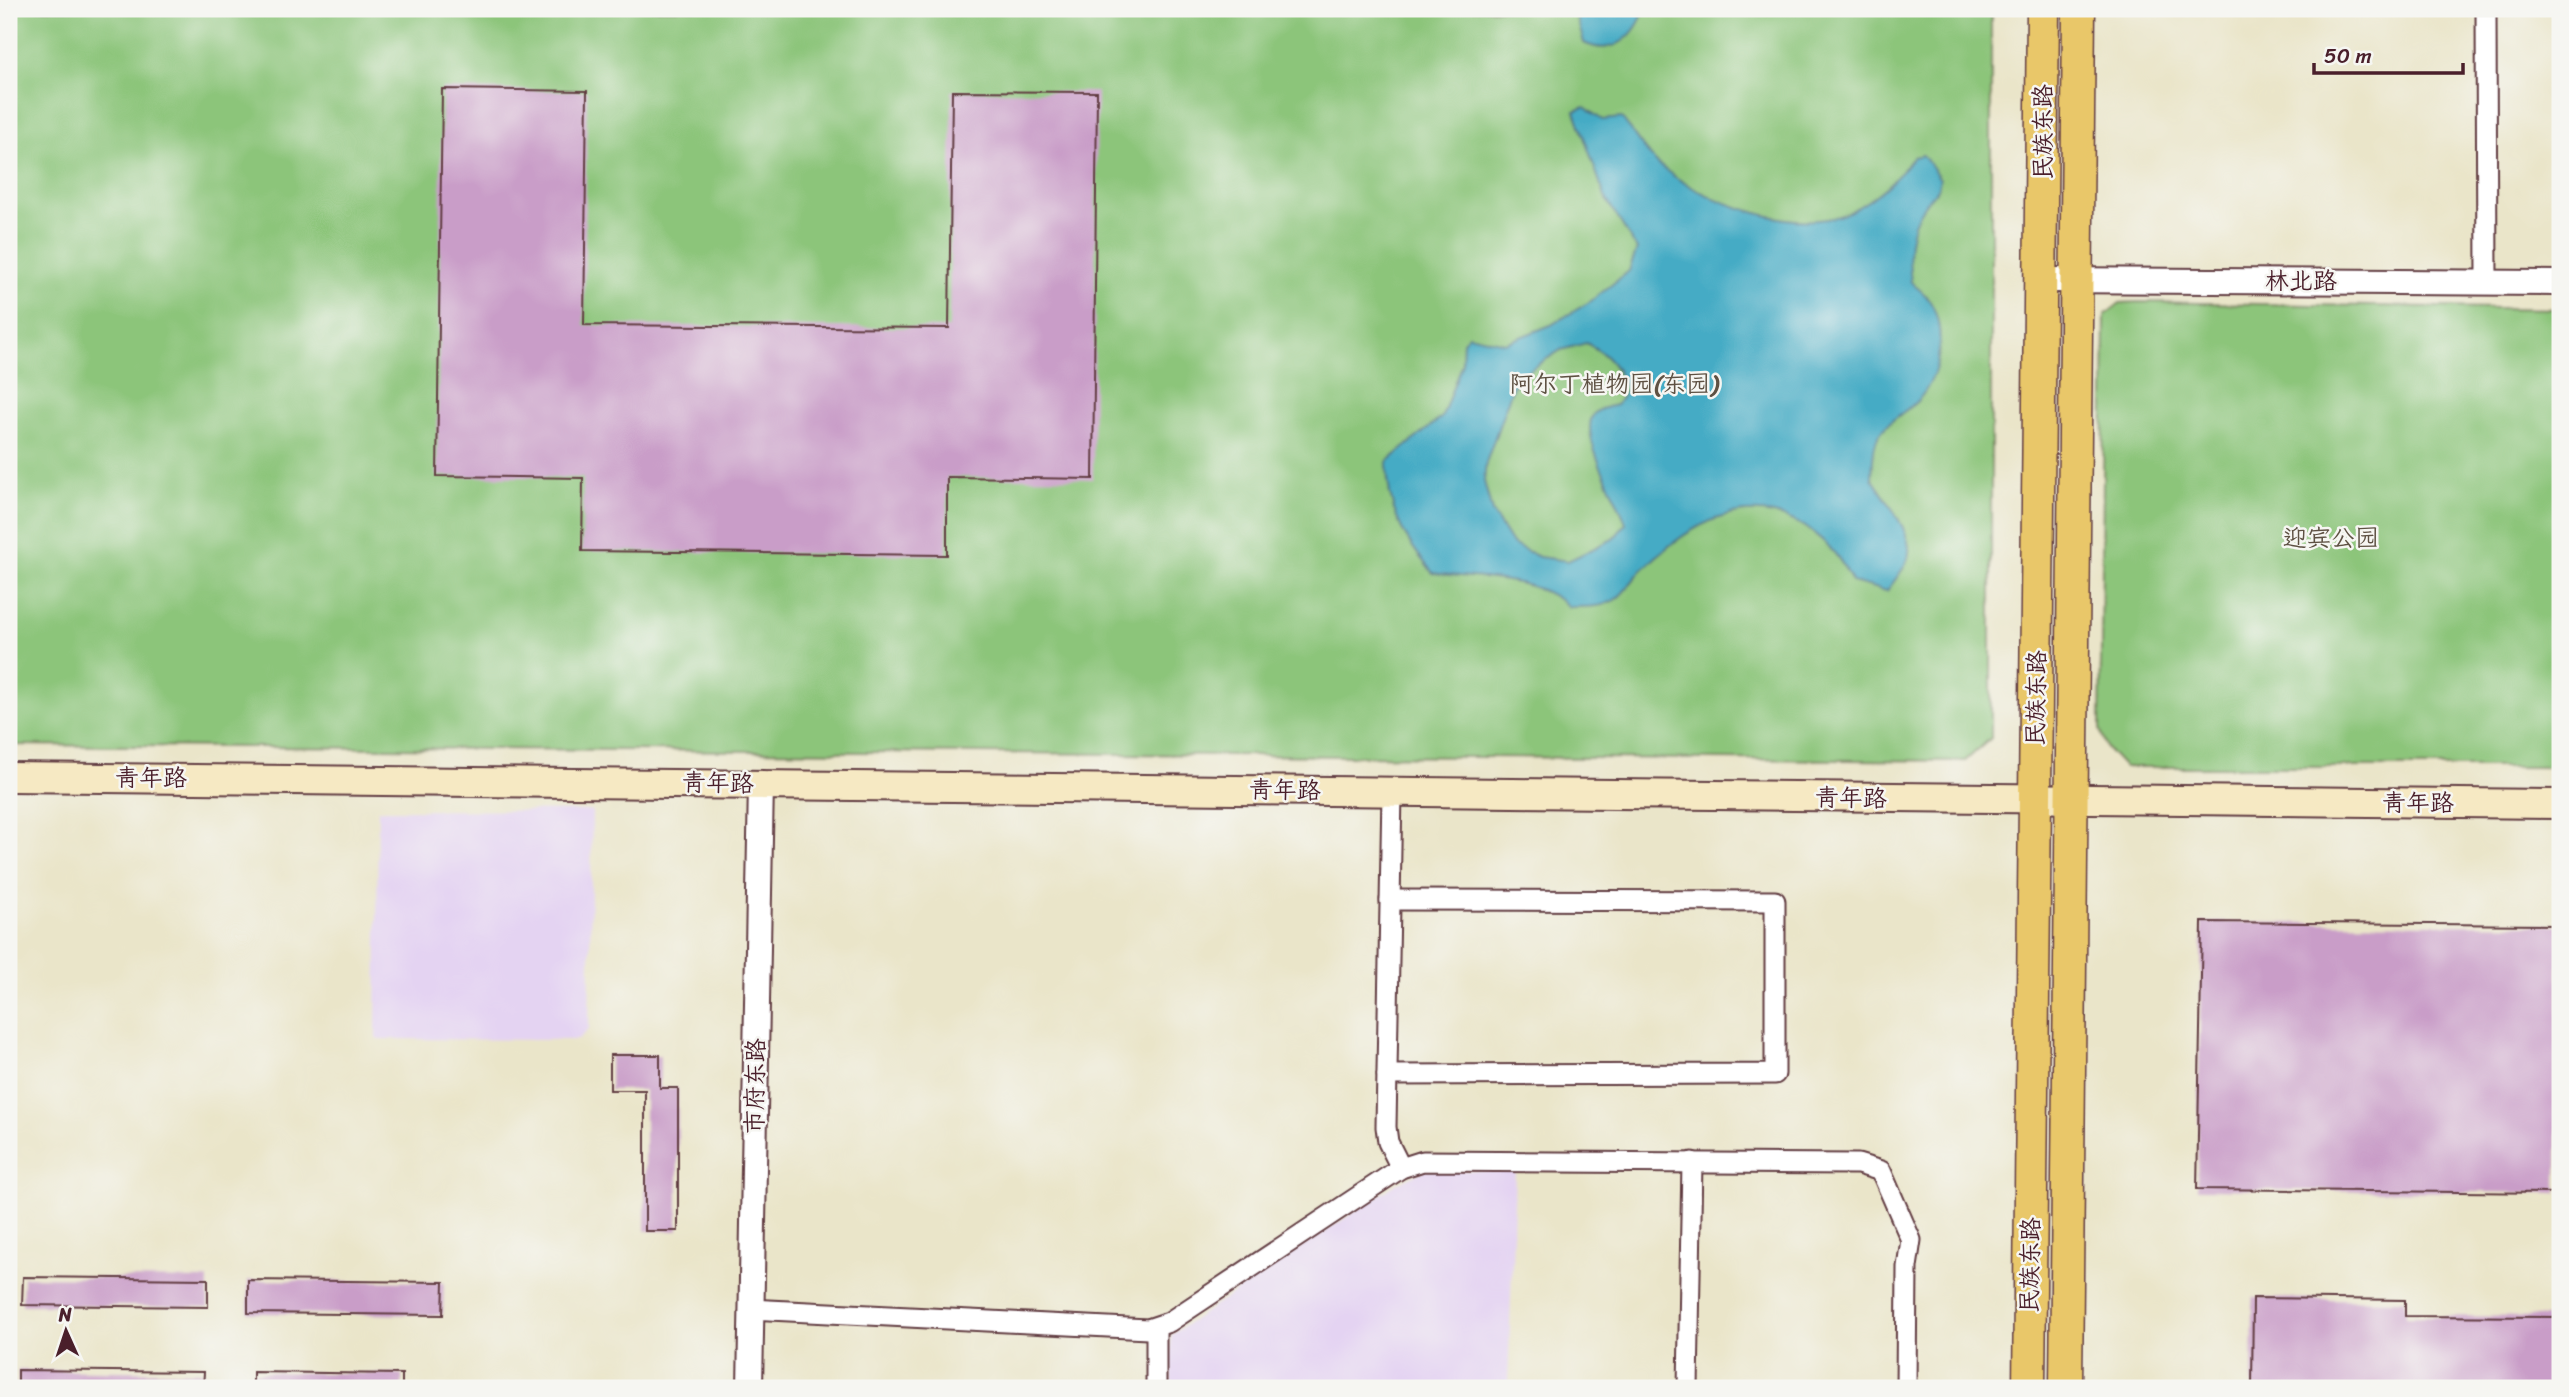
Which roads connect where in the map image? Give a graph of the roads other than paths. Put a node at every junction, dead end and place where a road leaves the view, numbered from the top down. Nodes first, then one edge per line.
1 (2043, 9) edge
2 (2079, 9) edge
3 (2486, 9) edge
4 (2042, 280) junction
5 (2077, 280) junction
6 (2487, 282) junction
7 (2560, 283) edge
8 (9, 777) edge
9 (761, 783) junction
10 (1392, 792) junction
11 (2035, 800) junction
12 (2071, 800) junction
13 (2560, 804) edge
14 (1390, 901) junction
15 (1387, 1076) junction
16 (1692, 1162) junction
17 (1401, 1168) junction
18 (750, 1309) junction
19 (1156, 1327) junction
20 (750, 1388) edge
21 (1156, 1388) edge
22 (1688, 1388) edge
23 (1906, 1388) edge
24 (2029, 1388) edge
25 (2066, 1388) edge

1 - 4 main road, 民族东路
2 - 5 main road, 民族东路
3 - 6 street
4 - 5 street, 林北路
4 - 11 main road, 民族东路
5 - 6 street, 林北路
5 - 12 main road, 民族东路
6 - 7 street, 林北路
8 - 9 main road, 青年路
9 - 10 main road, 青年路
9 - 18 street, 市府东路
10 - 11 main road, 青年路
10 - 14 street
11 - 12 main road, 青年路
11 - 24 main road, 民族东路
12 - 13 main road, 青年路
12 - 25 main road, 民族东路
14 - 15 street
14 - 15 street
15 - 17 street
16 - 17 street
16 - 22 street
16 - 23 street
17 - 19 street
18 - 19 street
18 - 20 street, 市府东路
19 - 21 street

